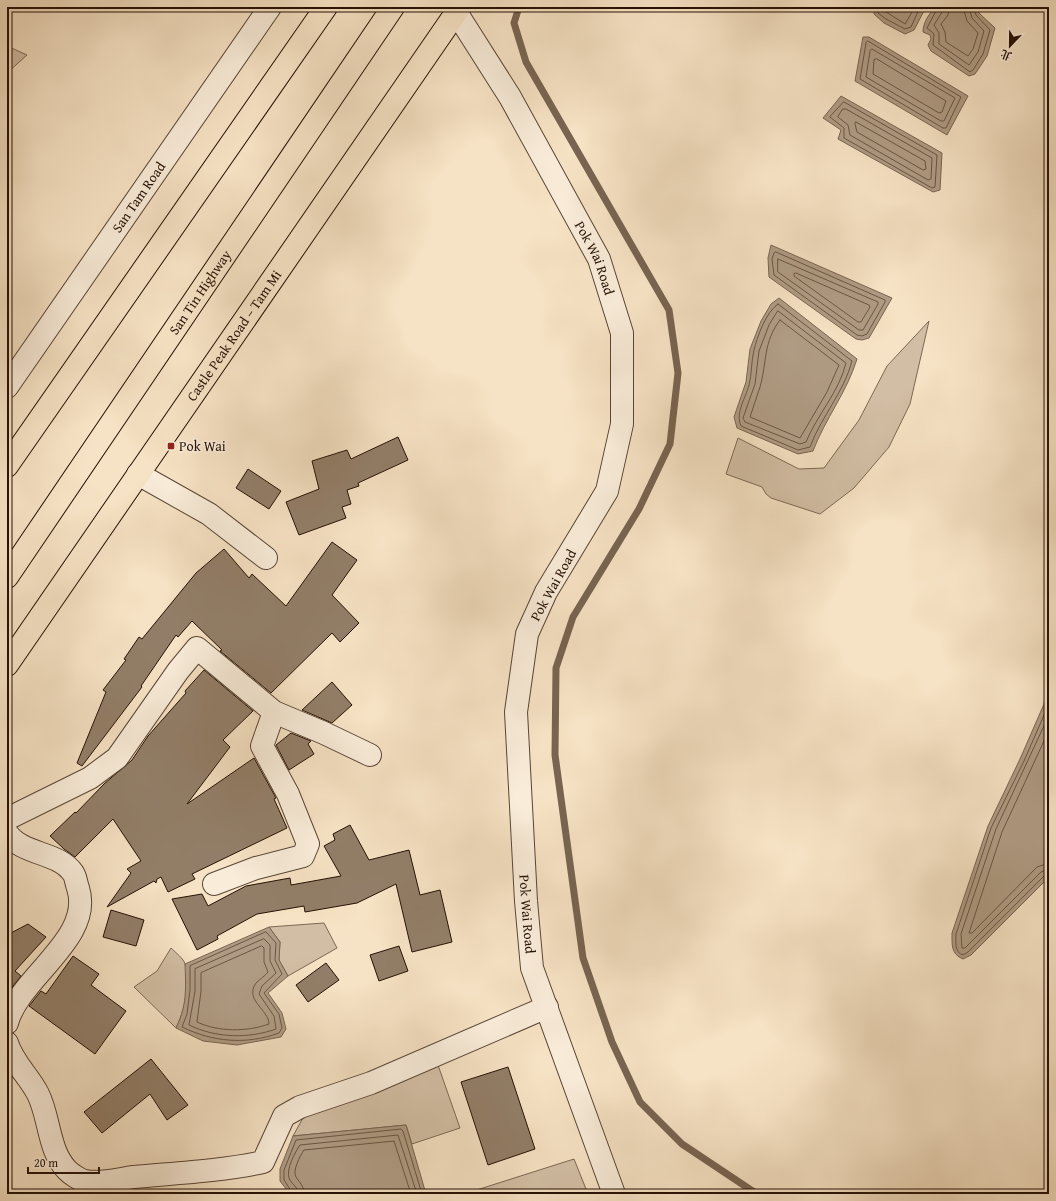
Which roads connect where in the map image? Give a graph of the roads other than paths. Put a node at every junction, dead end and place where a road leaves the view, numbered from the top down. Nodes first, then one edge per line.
1 (270, 7) edge
2 (326, 7) edge
3 (393, 7) edge
4 (458, 10) edge
5 (7, 387) edge
6 (7, 466) edge
7 (138, 474) junction
8 (266, 558) dead end
9 (7, 577) edge
10 (7, 665) edge
11 (274, 712) junction
12 (370, 755) dead end
13 (7, 819) edge
14 (7, 833) edge
15 (214, 884) dead end
16 (546, 1007) junction
17 (7, 1023) edge
18 (7, 1043) edge
19 (614, 1194) edge

1 - 5 street, San Tam Road
2 - 6 main road
3 - 9 main road, San Tin Highway
4 - 7 main road, Castle Peak Road – Tam Mi
4 - 16 street, Pok Wai Road
7 - 8 street
7 - 10 main road, Castle Peak Road – Tam Mi
11 - 12 street
11 - 13 street
11 - 15 street
14 - 17 street
16 - 18 street
16 - 19 street, Pok Wai Road

